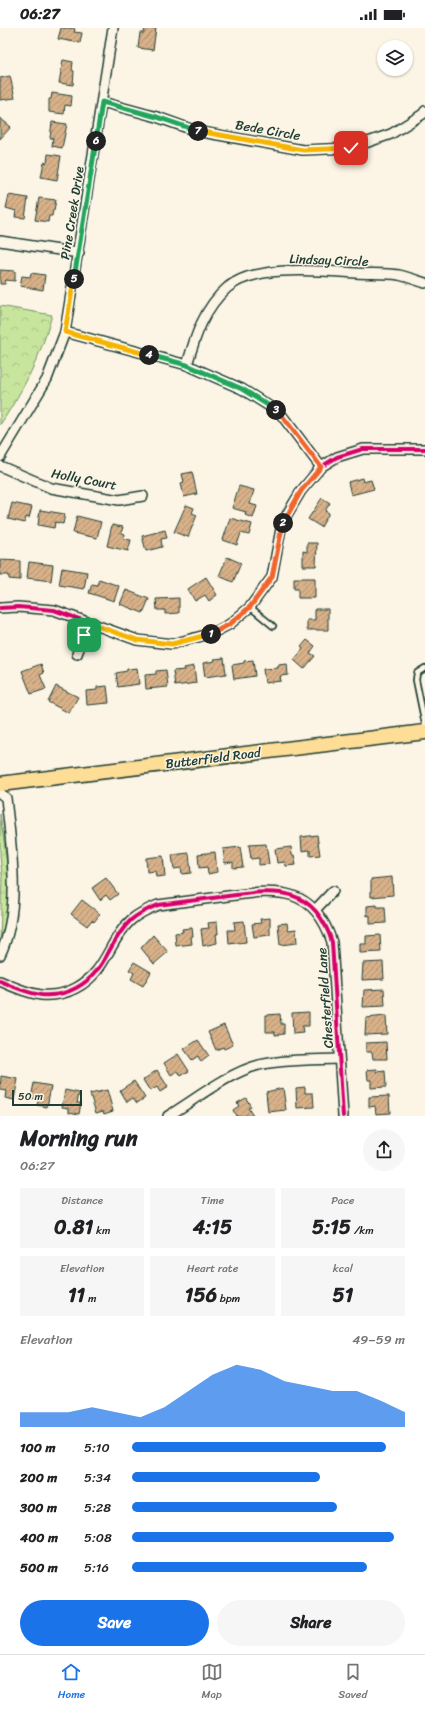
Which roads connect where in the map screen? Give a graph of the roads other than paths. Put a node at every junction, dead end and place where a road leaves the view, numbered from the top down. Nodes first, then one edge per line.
1 (113, 28) edge
2 (102, 102) junction
3 (424, 114) edge
4 (0, 242) edge
5 (78, 253) junction
6 (425, 283) edge
7 (65, 332) junction
8 (187, 365) junction
9 (425, 449) edge
10 (0, 457) edge
11 (0, 466) edge
12 (321, 467) junction
13 (143, 496) dead end
14 (250, 607) junction
15 (0, 608) edge
16 (89, 623) junction
17 (273, 626) dead end
18 (77, 654) dead end
19 (425, 668) edge
20 (425, 724) edge
21 (425, 732) edge
22 (0, 784) edge
23 (0, 793) edge
24 (333, 891) dead end
25 (315, 910) junction
26 (0, 955) edge
27 (0, 981) edge
28 (339, 1059) junction
29 (168, 1116) edge
30 (343, 1116) edge

1 - 2 street, Pine Creek Drive
2 - 3 street, Bede Circle
2 - 5 street, Pine Creek Drive
4 - 5 street
5 - 7 street, Pine Creek Drive
6 - 8 street, Lindsay Circle
7 - 8 street
7 - 10 street, Pine Creek Drive
8 - 12 street
9 - 12 street
11 - 13 street, Holly Court
12 - 14 street
14 - 16 street
14 - 17 lane
15 - 16 street
16 - 18 street
19 - 20 lane
21 - 22 main road, Butterfield Road
23 - 26 street
24 - 25 street
25 - 27 street, Chesterfield Lane
25 - 28 street, Chesterfield Lane
28 - 29 street
28 - 30 street, Chesterfield Lane

